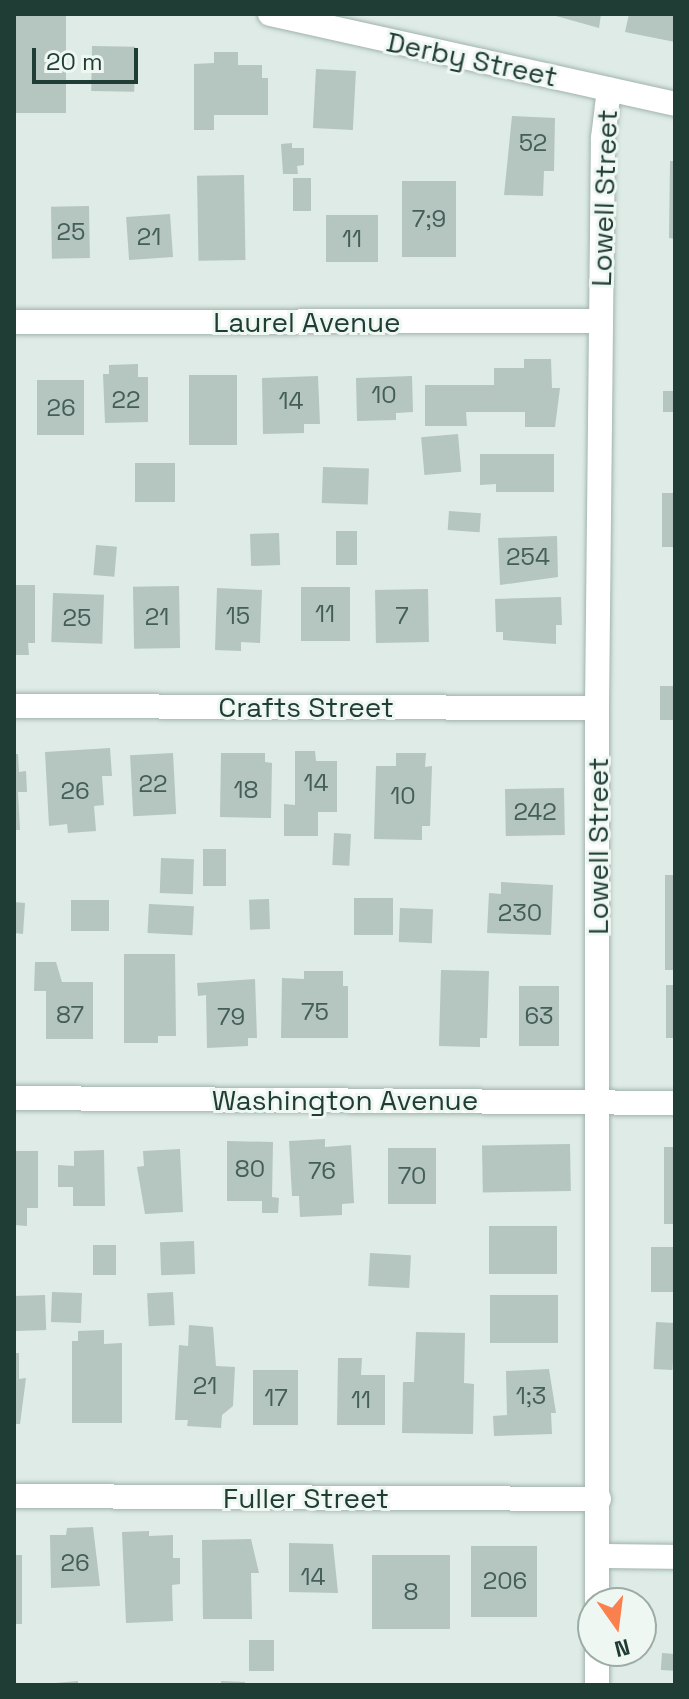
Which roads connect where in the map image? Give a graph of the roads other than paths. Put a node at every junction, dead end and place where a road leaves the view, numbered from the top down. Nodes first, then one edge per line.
1 (270, 14) edge
2 (609, 89) junction
3 (675, 104) edge
4 (601, 321) junction
5 (14, 322) edge
6 (14, 706) edge
7 (597, 708) junction
8 (14, 1098) edge
9 (599, 1103) junction
10 (675, 1103) edge
11 (14, 1496) edge
12 (599, 1499) junction
13 (597, 1556) junction
14 (675, 1557) edge
15 (597, 1587) edge

1 - 2 street, Derby Street
2 - 3 street, Derby Street
2 - 4 street, Lowell Street
4 - 5 street, Laurel Avenue
4 - 7 street, Lowell Street
6 - 7 street, Crafts Street
7 - 9 street, Lowell Street
8 - 9 street, Washington Avenue
9 - 10 street, Washington Avenue
9 - 12 street, Lowell Street
11 - 12 street, Fuller Street
12 - 13 street, Lowell Street
13 - 14 street
13 - 15 street, Lowell Street

